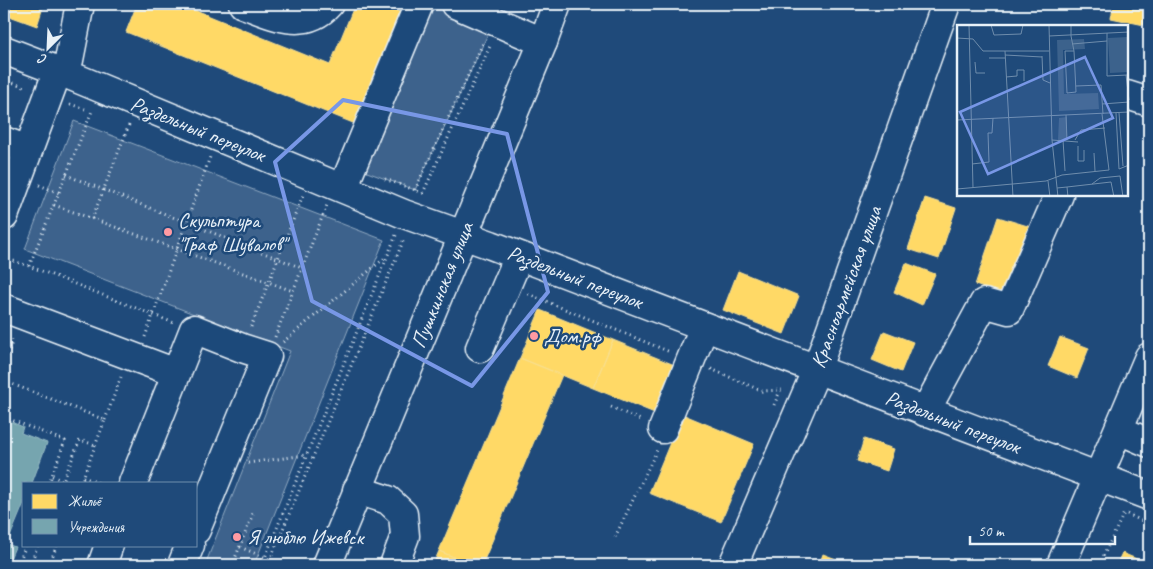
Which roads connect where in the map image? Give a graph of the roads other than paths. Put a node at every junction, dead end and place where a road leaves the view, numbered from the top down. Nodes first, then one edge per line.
1 (80, 4) edge
2 (243, 4) edge
3 (329, 4) edge
4 (419, 4) edge
5 (455, 4) edge
6 (557, 4) edge
7 (946, 4) edge
8 (543, 42) junction
9 (4, 50) edge
10 (61, 72) junction
11 (1128, 95) edge
12 (1149, 102) edge
13 (16, 145) edge
14 (336, 196) junction
15 (1059, 196) edge
16 (4, 216) edge
17 (462, 235) junction
18 (519, 256) junction
19 (13, 312) edge
20 (704, 327) junction
21 (480, 348) dead end
22 (1149, 357) edge
23 (816, 370) junction
24 (176, 373) junction
25 (925, 412) junction
26 (663, 429) road end
27 (1119, 430) junction
28 (1149, 443) edge
29 (1099, 478) junction
30 (133, 482) edge
31 (358, 490) junction
32 (1149, 496) edge
33 (198, 525) edge
34 (109, 546) edge
35 (190, 546) edge
36 (102, 565) edge
37 (182, 565) edge
38 (327, 565) edge
39 (394, 565) edge
40 (733, 565) edge
41 (1061, 565) edge

1 - 10 street
2 - 3 street
4 - 14 street
5 - 8 street
6 - 8 street, Пушкинская улица
7 - 23 street, Красноармейская улица
8 - 17 street, Пушкинская улица
9 - 10 street, Раздельный переулок
10 - 13 street
10 - 14 street, Раздельный переулок
11 - 12 street
13 - 16 street
14 - 17 street, Раздельный переулок
15 - 25 street
17 - 18 street, Раздельный переулок
17 - 31 street, Пушкинская улица
18 - 20 street, Раздельный переулок
18 - 21 street
19 - 24 street
20 - 23 street, Раздельный переулок
20 - 26 street
22 - 27 street
23 - 25 street, Раздельный переулок
23 - 40 street, Красноармейская улица
24 - 30 street
24 - 33 street
25 - 29 street, Раздельный переулок
27 - 28 street
27 - 29 street
29 - 32 street, Раздельный переулок
29 - 41 street
31 - 38 street, Пушкинская улица
31 - 39 street
34 - 36 street
35 - 37 street

